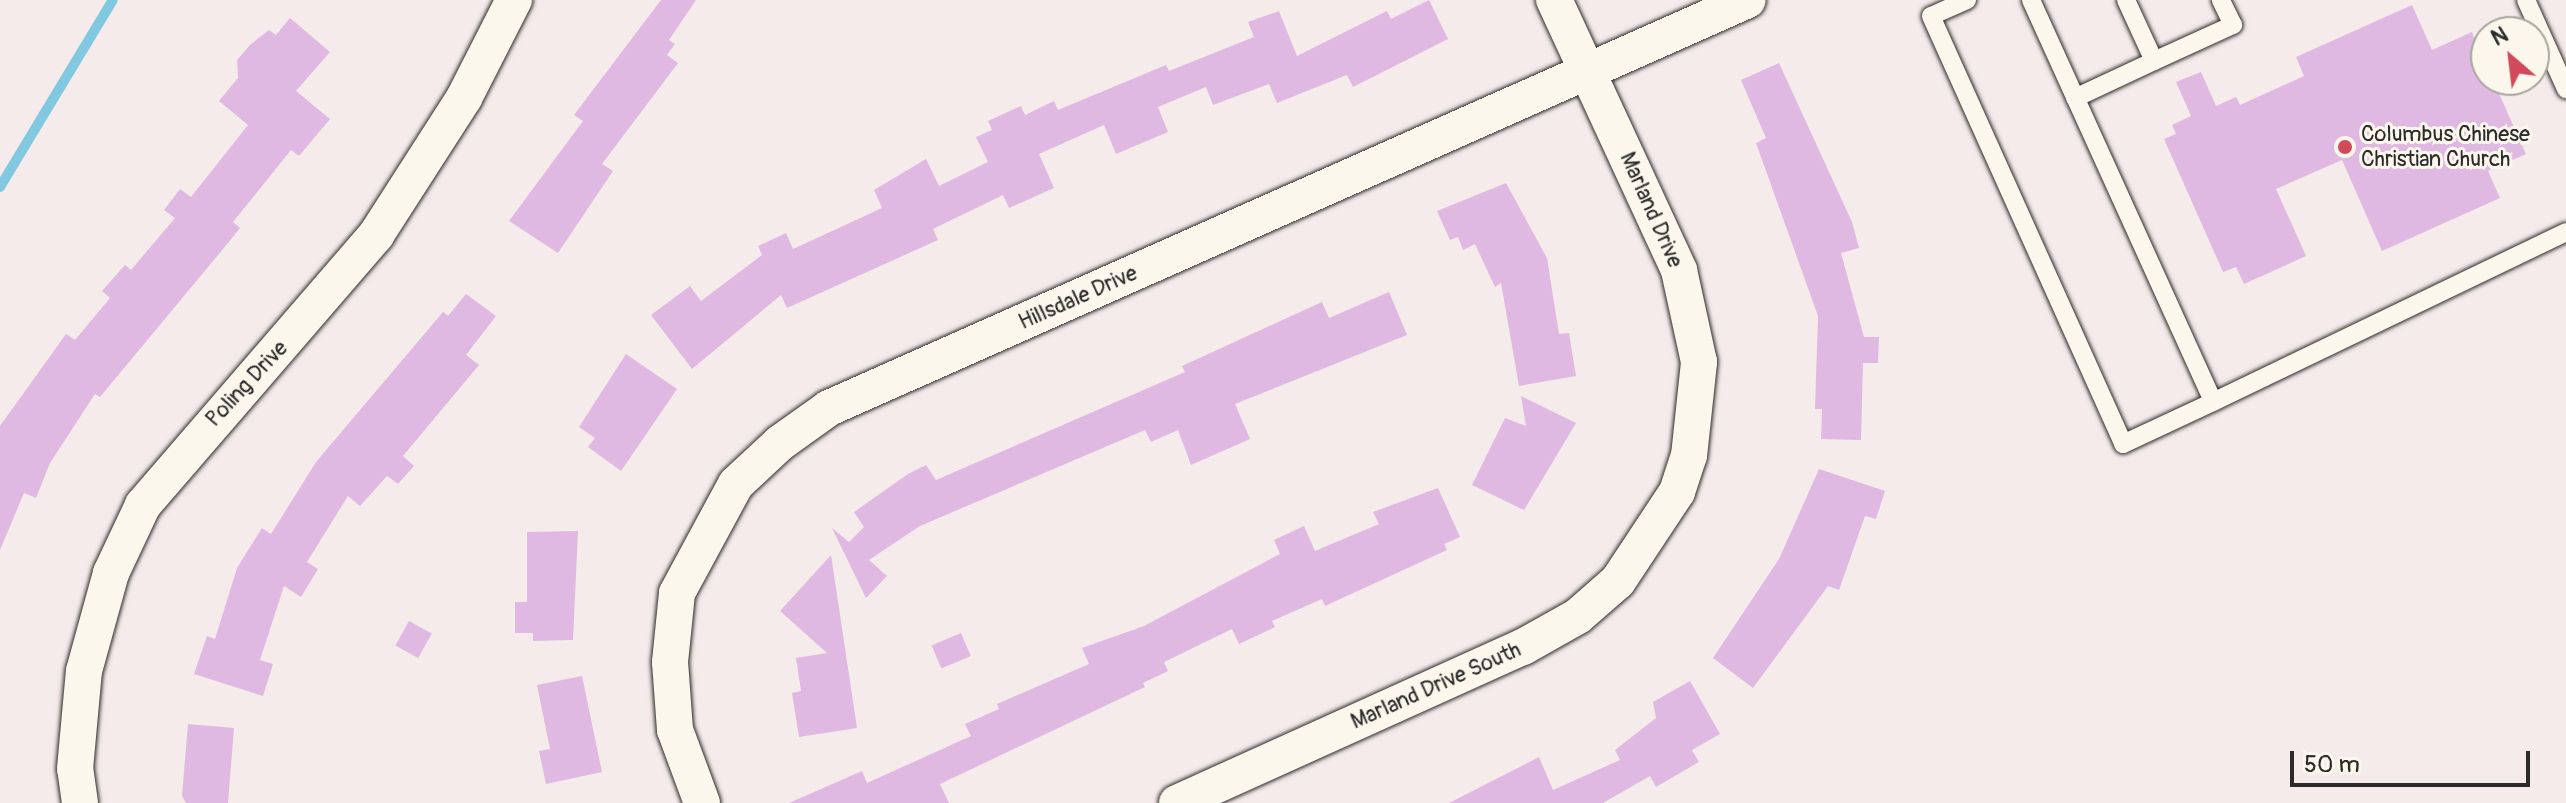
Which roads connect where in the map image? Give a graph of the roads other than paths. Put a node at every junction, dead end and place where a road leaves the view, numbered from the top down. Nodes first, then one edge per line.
1 (514, 0) edge
2 (1554, 0) edge
3 (1748, 0) edge
4 (1967, 0) edge
5 (2031, 0) edge
6 (2126, 0) edge
7 (2221, 0) edge
8 (2526, 0) edge
9 (2154, 61) junction
10 (1587, 73) junction
11 (2566, 89) edge
12 (2075, 98) junction
13 (2566, 232) edge
14 (2213, 402) junction
15 (1661, 522) joint
16 (80, 803) edge
17 (702, 803) edge
18 (1177, 803) edge

1 - 16 street, Poling Drive
2 - 10 street, Marland Drive
3 - 10 street, Hillsdale Drive
4 - 14 lane
5 - 12 lane
6 - 9 lane
7 - 9 lane
8 - 11 lane
9 - 12 lane
10 - 15 street, Marland Drive
10 - 17 street, Hillsdale Drive
12 - 14 lane
13 - 14 lane
15 - 18 street, Marland Drive South

